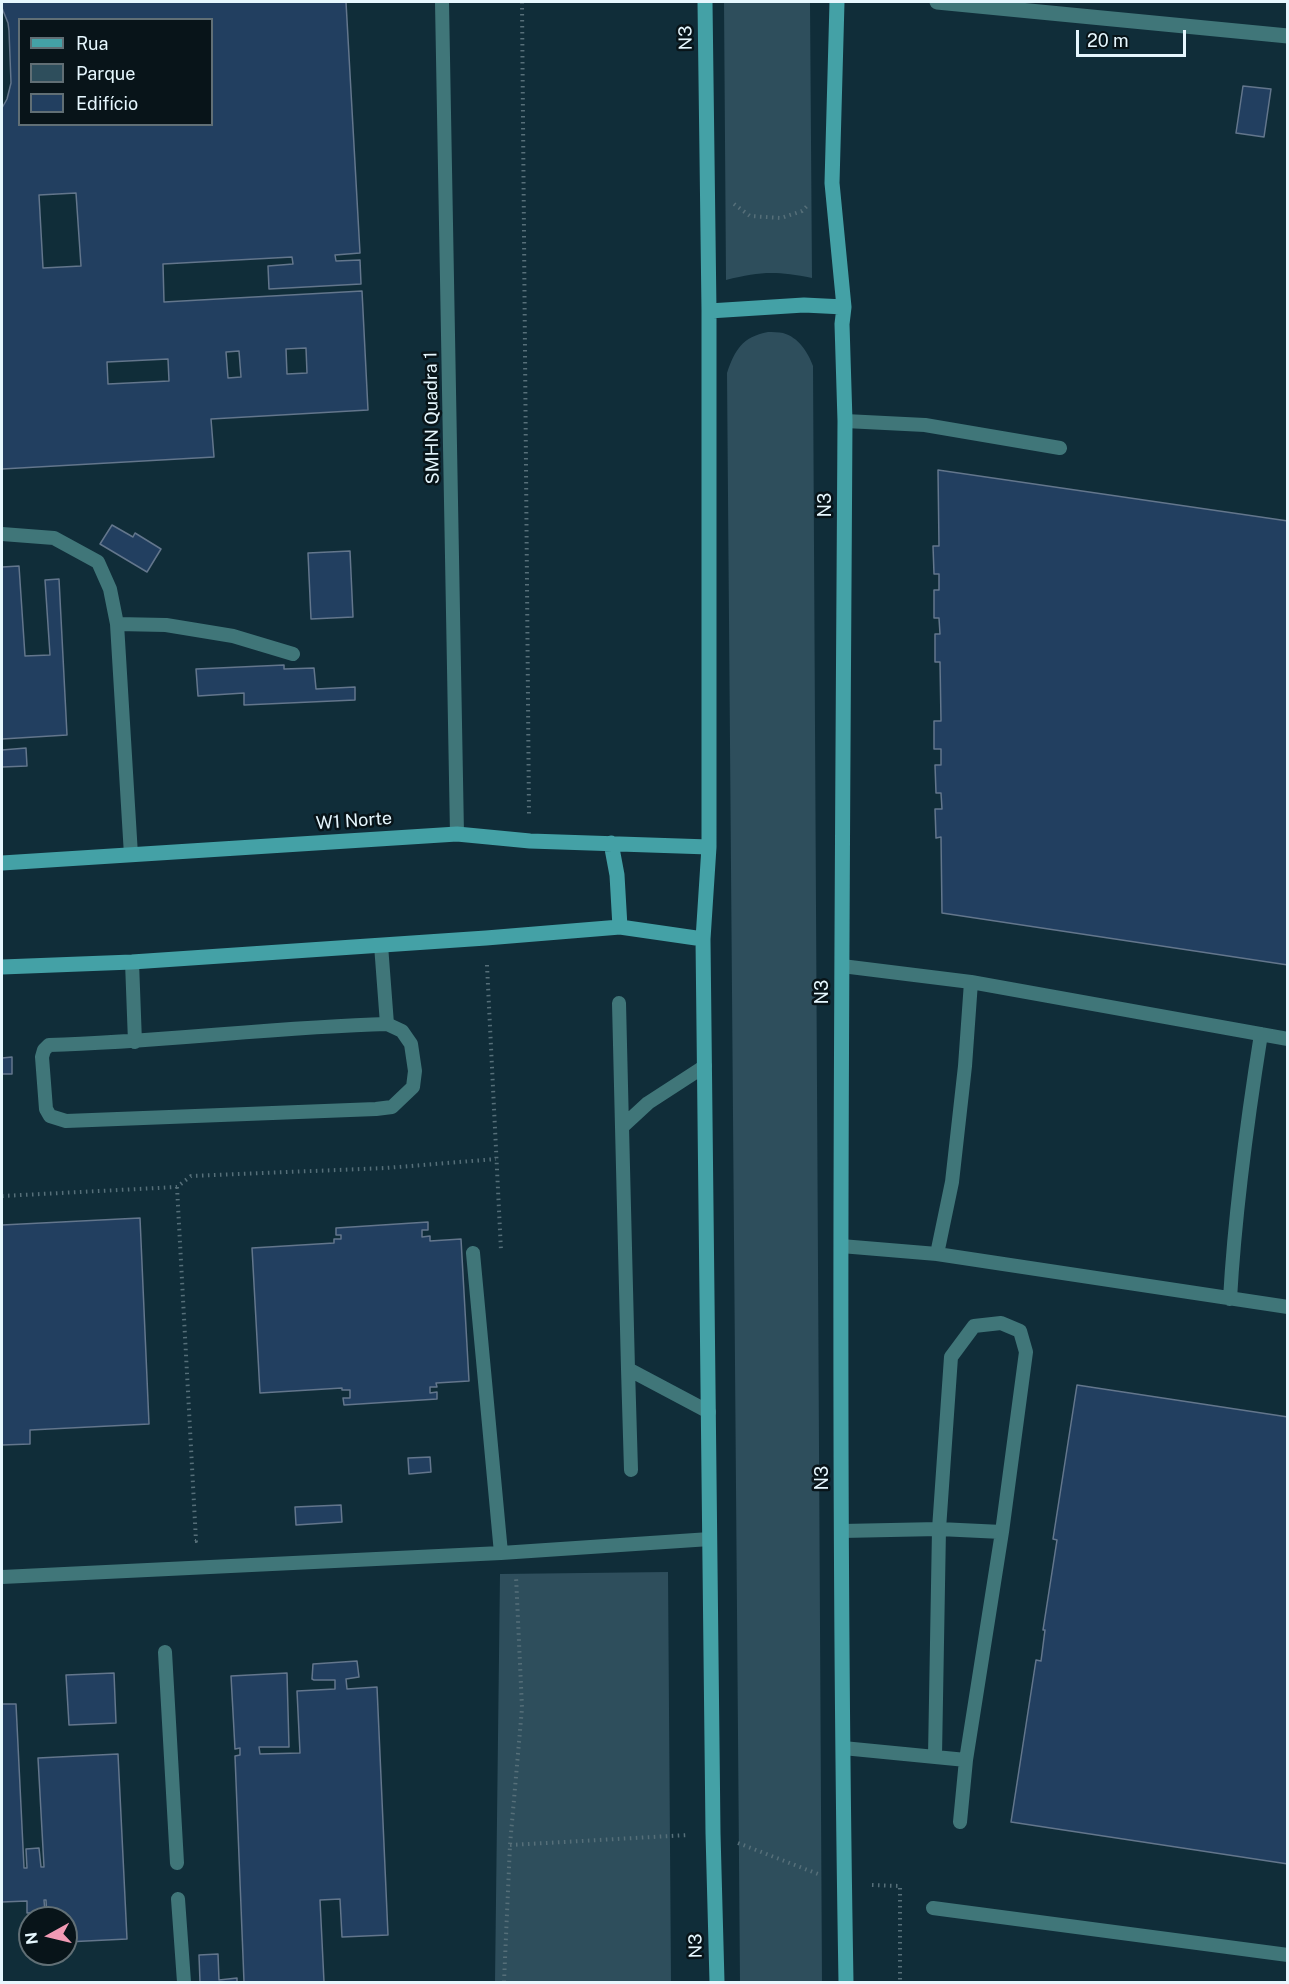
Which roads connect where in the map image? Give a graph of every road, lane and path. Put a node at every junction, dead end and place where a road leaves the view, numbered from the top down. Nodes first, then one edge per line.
1 (442, 2) edge
2 (522, 2) edge
3 (705, 2) edge
4 (837, 2) edge
5 (937, 2) edge
6 (1287, 36) edge
7 (706, 172) junction
8 (832, 183) junction
9 (844, 307) junction
10 (710, 311) junction
11 (845, 421) junction
12 (1060, 448) dead end
13 (2, 534) edge
14 (117, 624) junction
15 (293, 654) dead end
16 (457, 834) junction
17 (530, 841) junction
18 (611, 843) junction
19 (709, 847) junction
20 (131, 855) junction
21 (2, 863) edge
22 (620, 927) junction
23 (703, 939) junction
24 (381, 945) junction
25 (132, 962) junction
26 (842, 966) junction
27 (2, 967) edge
28 (971, 982) junction
29 (620, 1003) dead end
30 (387, 1024) junction
31 (1261, 1034) junction
32 (1287, 1039) edge
33 (135, 1042) junction
34 (705, 1066) junction
35 (622, 1127) junction
36 (496, 1159) dead end
37 (177, 1187) junction
38 (2, 1197) edge
39 (841, 1246) junction
40 (473, 1253) dead end
41 (937, 1254) junction
42 (1230, 1299) junction
43 (1287, 1307) edge
44 (628, 1369) junction
45 (709, 1412) junction
46 (631, 1470) dead end
47 (939, 1529) junction
48 (842, 1531) junction
49 (1002, 1532) junction
50 (710, 1539) junction
51 (185, 1541) dead end
52 (501, 1553) junction
53 (2, 1577) edge
54 (165, 1652) dead end
55 (843, 1748) junction
56 (935, 1756) junction
57 (966, 1760) junction
58 (960, 1822) dead end
59 (713, 1833) junction
60 (510, 1845) dead end
61 (177, 1863) dead end
62 (844, 1884) junction
63 (178, 1899) dead end
64 (933, 1908) dead end
65 (1287, 1955) edge
66 (184, 1983) edge
67 (717, 1983) edge
68 (846, 1983) edge
69 (900, 1983) edge

1 - 16 lane, SMHN Quadra 1
2 - 17 path
3 - 7 main road, N3
4 - 8 main road, N3
5 - 6 street
7 - 8 path
7 - 10 main road, N3
8 - 9 main road, N3
9 - 10 main road
9 - 11 main road, N3
10 - 19 main road, N3
11 - 12 lane
11 - 26 main road, N3
13 - 14 lane
14 - 15 lane
14 - 20 lane
16 - 17 main road, W1 Norte
16 - 20 main road, W1 Norte
17 - 18 main road, W1 Norte
18 - 19 main road, W1 Norte
18 - 22 main road
19 - 23 main road, N3
20 - 21 main road, W1 Norte
22 - 23 main road
22 - 24 main road
23 - 34 main road, N3
24 - 25 main road
24 - 30 lane
25 - 27 main road
25 - 33 lane
26 - 28 lane
26 - 39 main road, N3
28 - 31 lane
28 - 41 lane
29 - 35 lane
30 - 33 lane
30 - 33 lane
31 - 32 lane
31 - 42 lane
34 - 35 lane
34 - 45 main road, N3
35 - 44 lane
36 - 37 path
37 - 38 path
37 - 51 path
39 - 41 lane
39 - 48 main road, N3
40 - 52 lane
41 - 42 lane
42 - 43 lane
44 - 45 lane
44 - 46 lane
45 - 50 main road, N3
47 - 48 lane
47 - 49 lane
47 - 49 lane
47 - 56 lane
48 - 55 main road, N3
49 - 57 lane
50 - 52 lane
50 - 59 main road, N3
52 - 53 lane
54 - 61 lane
55 - 56 lane
55 - 62 main road, N3
56 - 57 lane
57 - 58 lane
59 - 60 path
59 - 62 path
59 - 67 main road, N3
62 - 68 main road, N3
62 - 69 path
63 - 66 lane
64 - 65 lane

